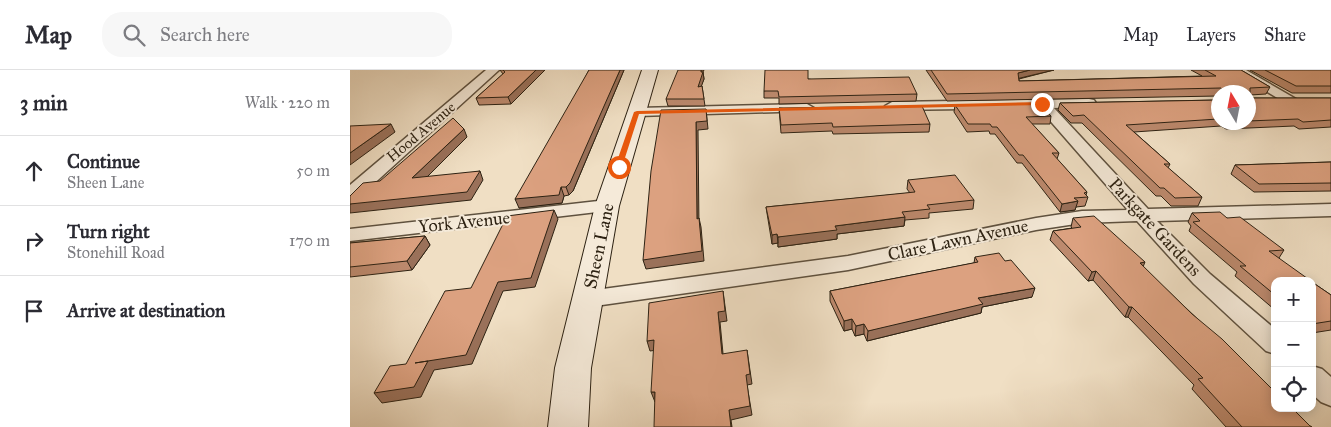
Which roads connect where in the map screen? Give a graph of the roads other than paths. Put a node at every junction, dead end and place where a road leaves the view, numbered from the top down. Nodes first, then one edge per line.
1 (493, 70) edge
2 (650, 70) edge
3 (1237, 70) edge
4 (1290, 99) junction
5 (1306, 99) edge
6 (1265, 100) edge
7 (1101, 102) edge
8 (1042, 104) junction
9 (874, 107) edge
10 (825, 108) edge
11 (637, 112) junction
12 (350, 195) edge
13 (607, 206) junction
14 (1331, 210) edge
15 (1141, 214) junction
16 (350, 235) edge
17 (588, 299) junction
18 (1271, 340) edge
19 (1316, 381) edge
20 (1331, 394) edge
21 (568, 427) edge

1 - 12 street, Hood Avenue
2 - 11 main road, Sheen Lane
3 - 4 street
4 - 5 street
4 - 6 street
7 - 8 street
8 - 9 street
8 - 15 street, Parkgate Gardens
10 - 11 street
11 - 13 main road, Sheen Lane
13 - 16 street, York Avenue
13 - 17 main road, Sheen Lane
14 - 15 street, Clare Lawn Avenue
15 - 17 street, Clare Lawn Avenue
15 - 18 street, Parkgate Gardens
17 - 21 main road, Sheen Lane
19 - 20 street

